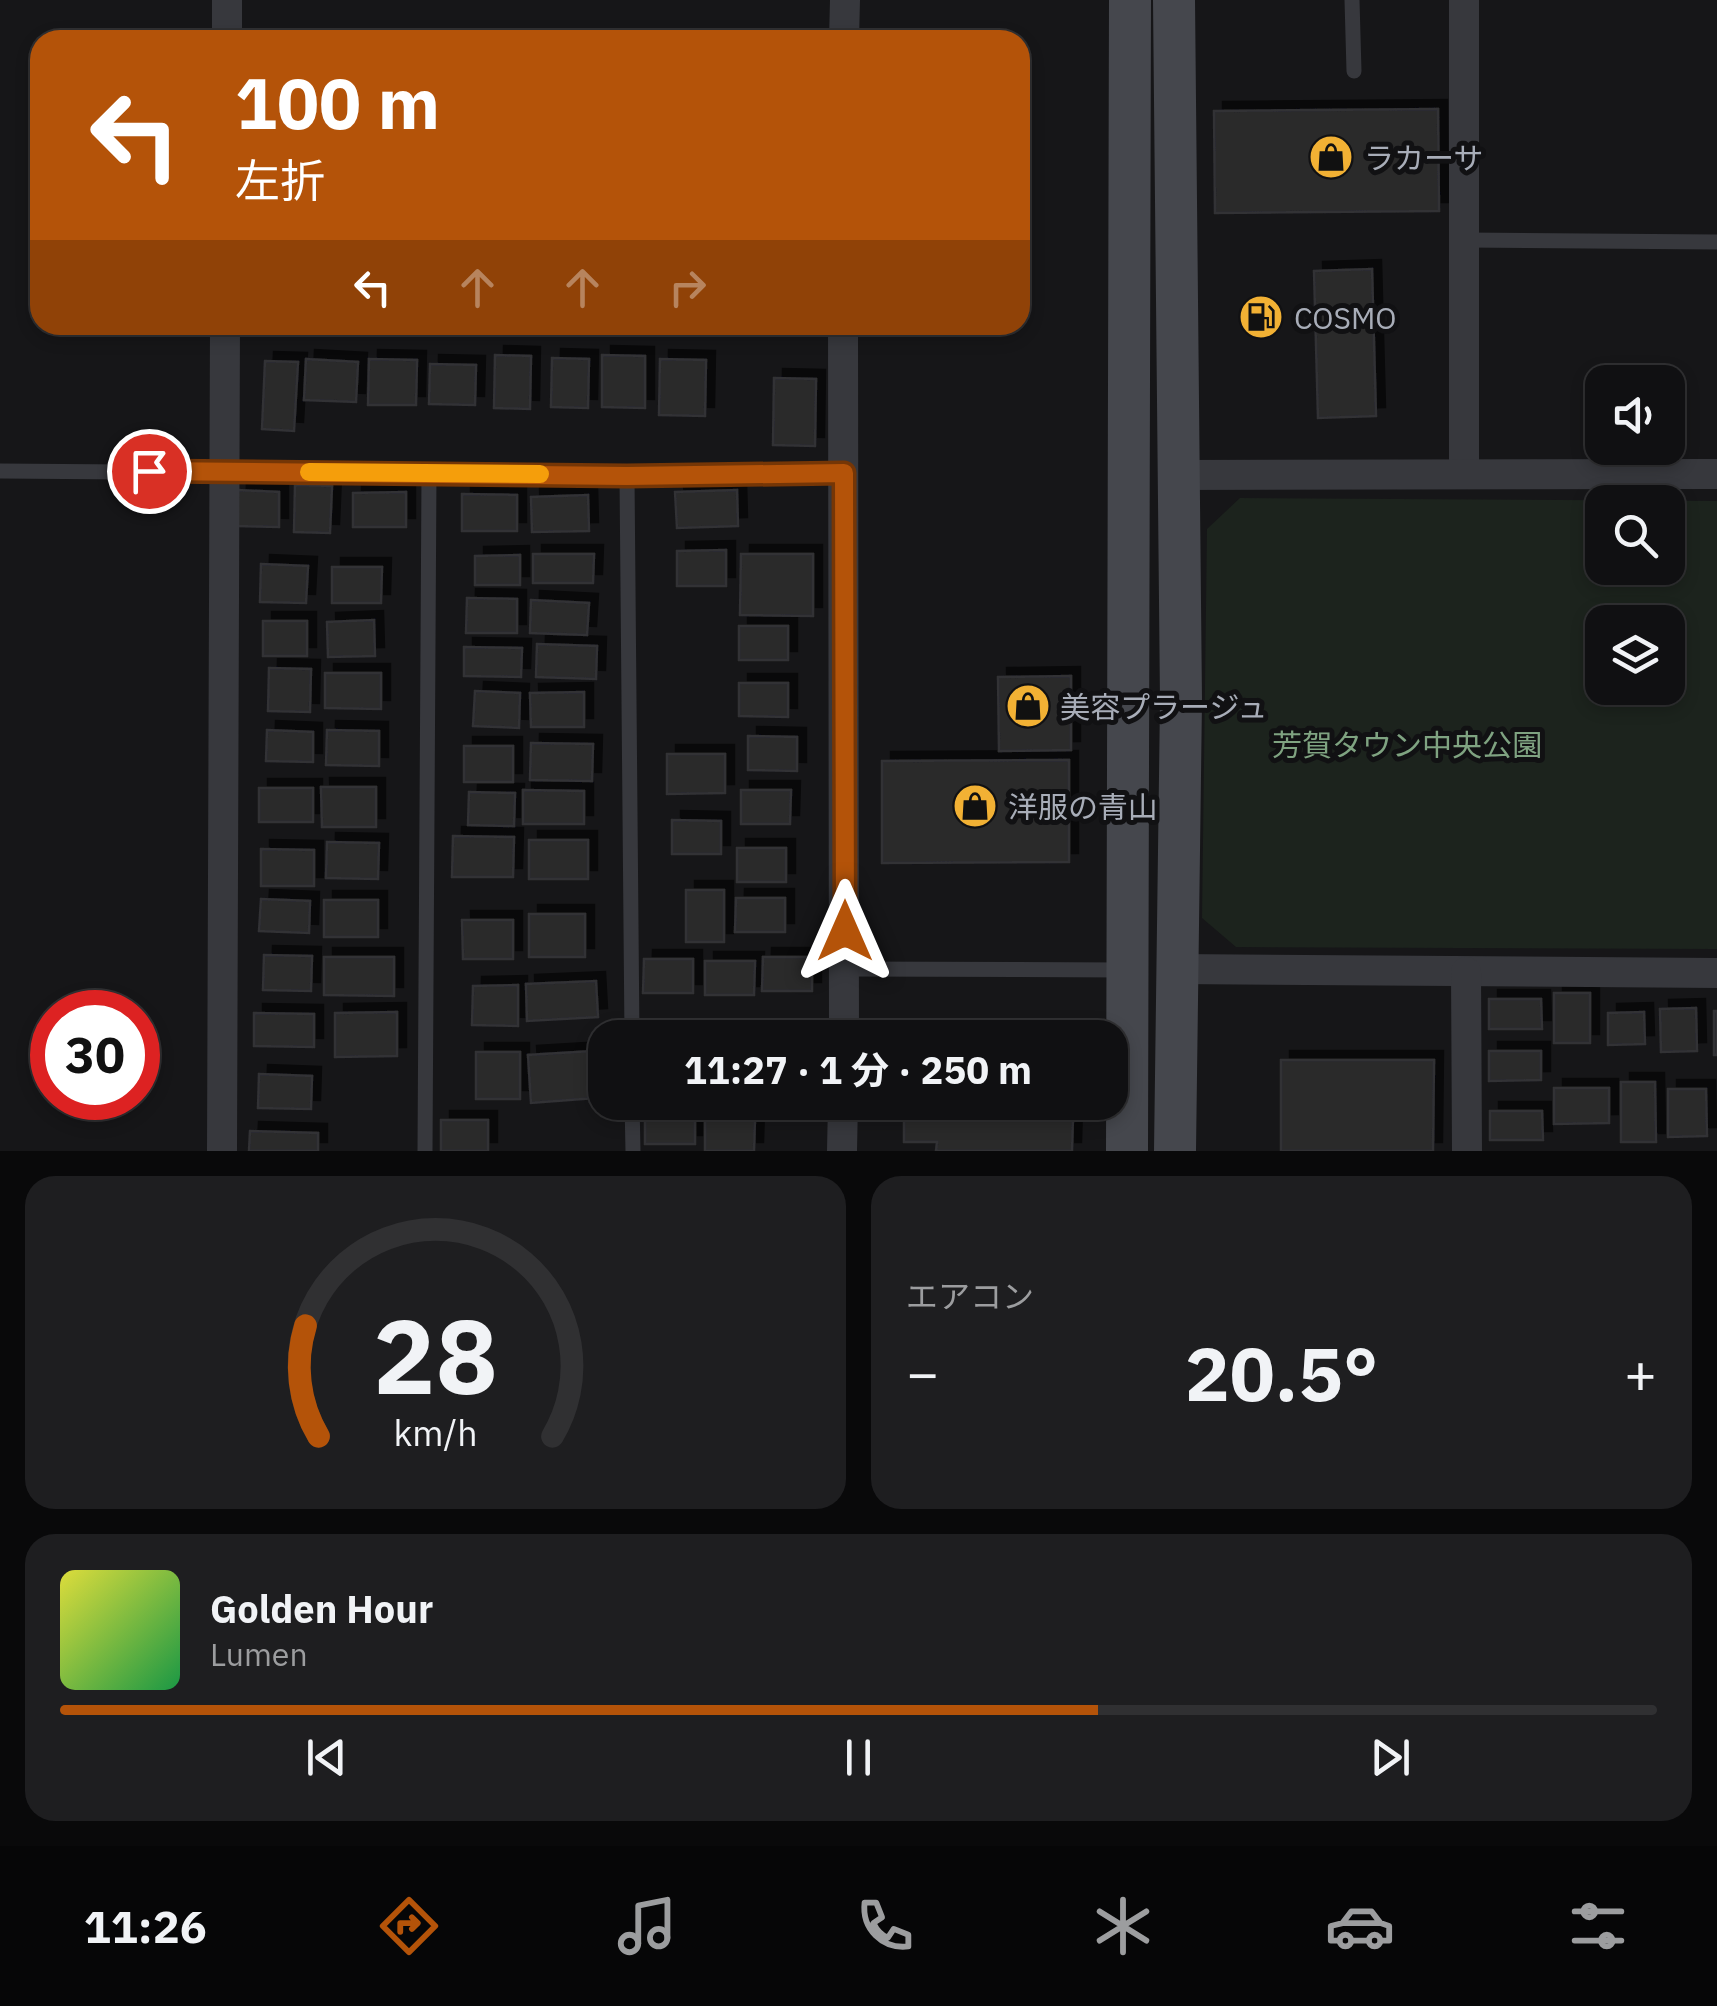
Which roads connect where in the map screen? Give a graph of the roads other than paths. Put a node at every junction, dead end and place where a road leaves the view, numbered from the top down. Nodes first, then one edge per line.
1 (227, 0) edge
2 (845, 0) edge
3 (1130, 0) edge
4 (1174, 0) edge
5 (1352, 0) edge
6 (1464, 0) edge
7 (227, 30) edge
8 (844, 30) edge
9 (1354, 71) dead end
10 (1465, 240) junction
11 (1717, 242) edge
12 (225, 335) edge
13 (843, 335) edge
14 (0, 470) edge
15 (224, 471) junction
16 (428, 473) junction
17 (844, 473) junction
18 (1464, 473) junction
19 (1717, 474) edge
20 (1176, 475) junction
21 (627, 476) junction
22 (845, 969) junction
23 (1176, 969) junction
24 (1129, 970) junction
25 (1466, 972) junction
26 (1717, 973) edge
27 (632, 1020) edge
28 (844, 1020) edge
29 (632, 1120) edge
30 (843, 1120) edge
31 (222, 1151) edge
32 (424, 1151) edge
33 (633, 1151) edge
34 (842, 1151) edge
35 (1127, 1151) edge
36 (1175, 1151) edge
37 (1467, 1151) edge

1 - 7 street
2 - 8 street
3 - 24 street
4 - 20 street
5 - 9 lane
6 - 10 street
10 - 11 lane
10 - 18 street
12 - 15 street
13 - 17 street
14 - 15 lane
15 - 16 lane
15 - 31 street
16 - 21 lane
16 - 32 lane
17 - 21 lane
17 - 22 street
18 - 19 street
18 - 20 street
20 - 23 street
21 - 27 lane
22 - 24 lane
22 - 28 street
23 - 25 street
23 - 36 street
24 - 35 street
25 - 26 street
25 - 37 street
29 - 33 lane
30 - 34 street

